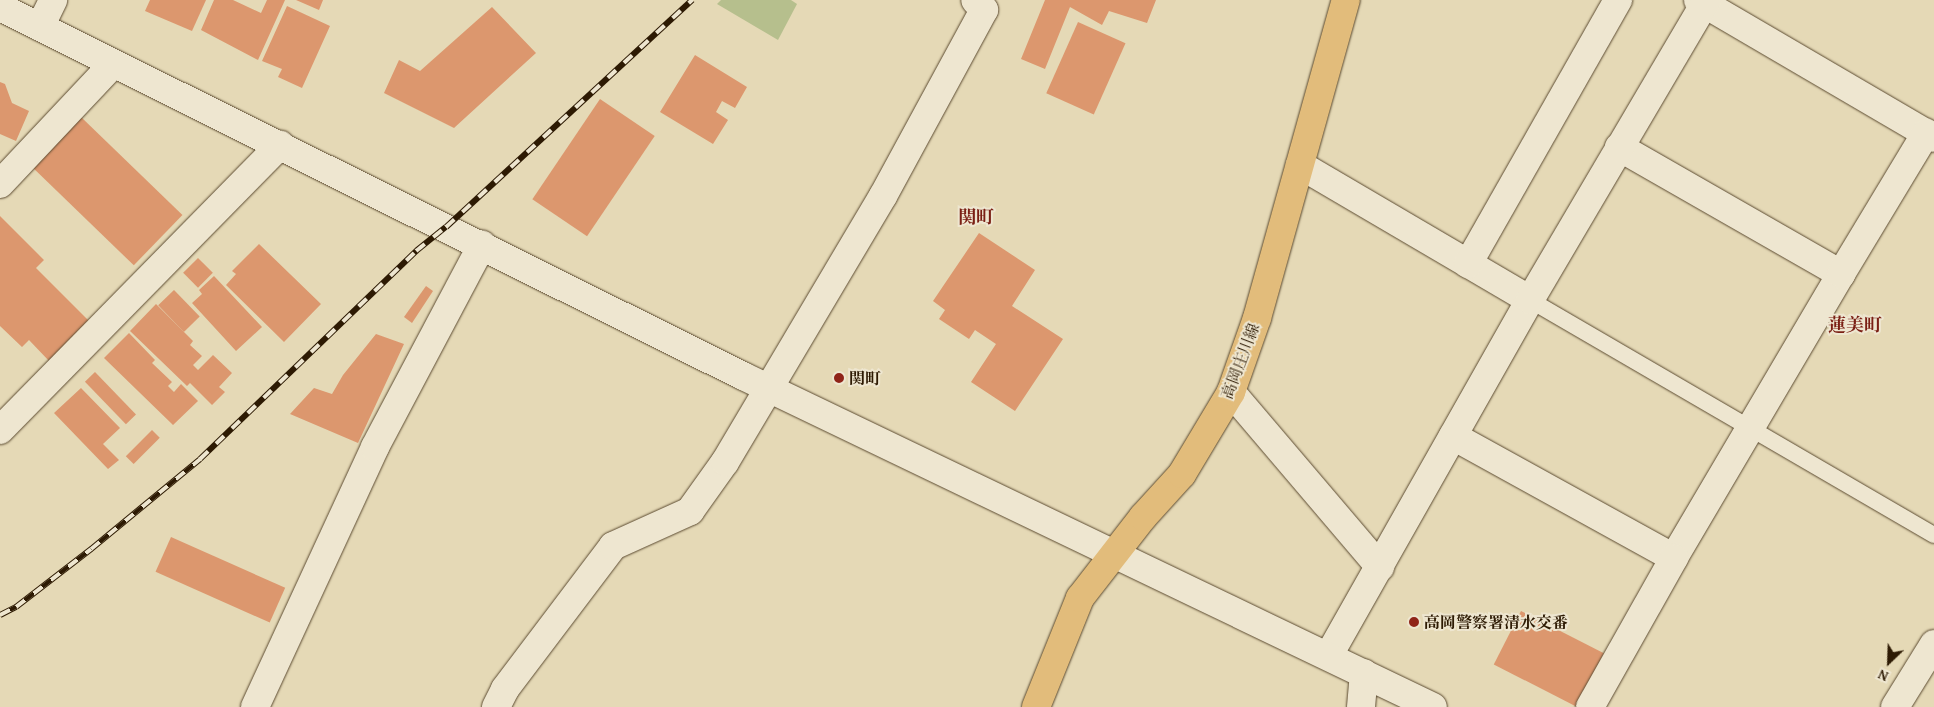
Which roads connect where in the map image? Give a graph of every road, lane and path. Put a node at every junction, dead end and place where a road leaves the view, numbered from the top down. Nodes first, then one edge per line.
1 (53, 0) edge
2 (975, 0) edge
3 (1346, 0) edge
4 (1618, 0) edge
5 (1703, 1) edge
6 (0, 7) edge
7 (40, 27) junction
8 (113, 64) junction
9 (1931, 130) edge
10 (280, 145) junction
11 (1619, 147) junction
12 (1300, 165) junction
13 (0, 184) edge
14 (482, 245) junction
15 (1468, 264) junction
16 (1841, 274) junction
17 (1530, 300) junction
18 (768, 388) junction
19 (1231, 392) junction
20 (1752, 429) junction
21 (0, 430) edge
22 (1453, 436) junction
23 (1934, 535) edge
24 (1114, 553) junction
25 (1674, 558) junction
26 (1380, 567) junction
27 (1934, 644) edge
28 (1329, 655) junction
29 (1364, 673) junction
30 (255, 707) edge
31 (496, 707) edge
32 (1036, 707) edge
33 (1361, 707) edge
34 (1433, 707) edge
35 (1590, 707) edge
36 (1895, 707) edge

1 - 7 street
2 - 18 street
3 - 12 main road, 高岡庄川線
4 - 15 street
5 - 9 street
5 - 11 street
6 - 7 street
7 - 8 street
8 - 10 street
8 - 13 street
9 - 16 street
10 - 14 street
10 - 21 street
11 - 16 street
11 - 17 street
12 - 15 street
12 - 19 main road, 高岡庄川線
14 - 18 street
14 - 30 street
15 - 17 street
16 - 20 street
17 - 20 lane
17 - 22 street
18 - 24 street
18 - 31 street
19 - 24 main road, 高岡庄川線
19 - 26 street
20 - 23 lane
20 - 25 street
22 - 25 street
22 - 26 street
24 - 28 street
24 - 32 main road, 高岡庄川線
25 - 35 street
26 - 28 street
27 - 36 street
28 - 29 street
29 - 33 street
29 - 34 street

